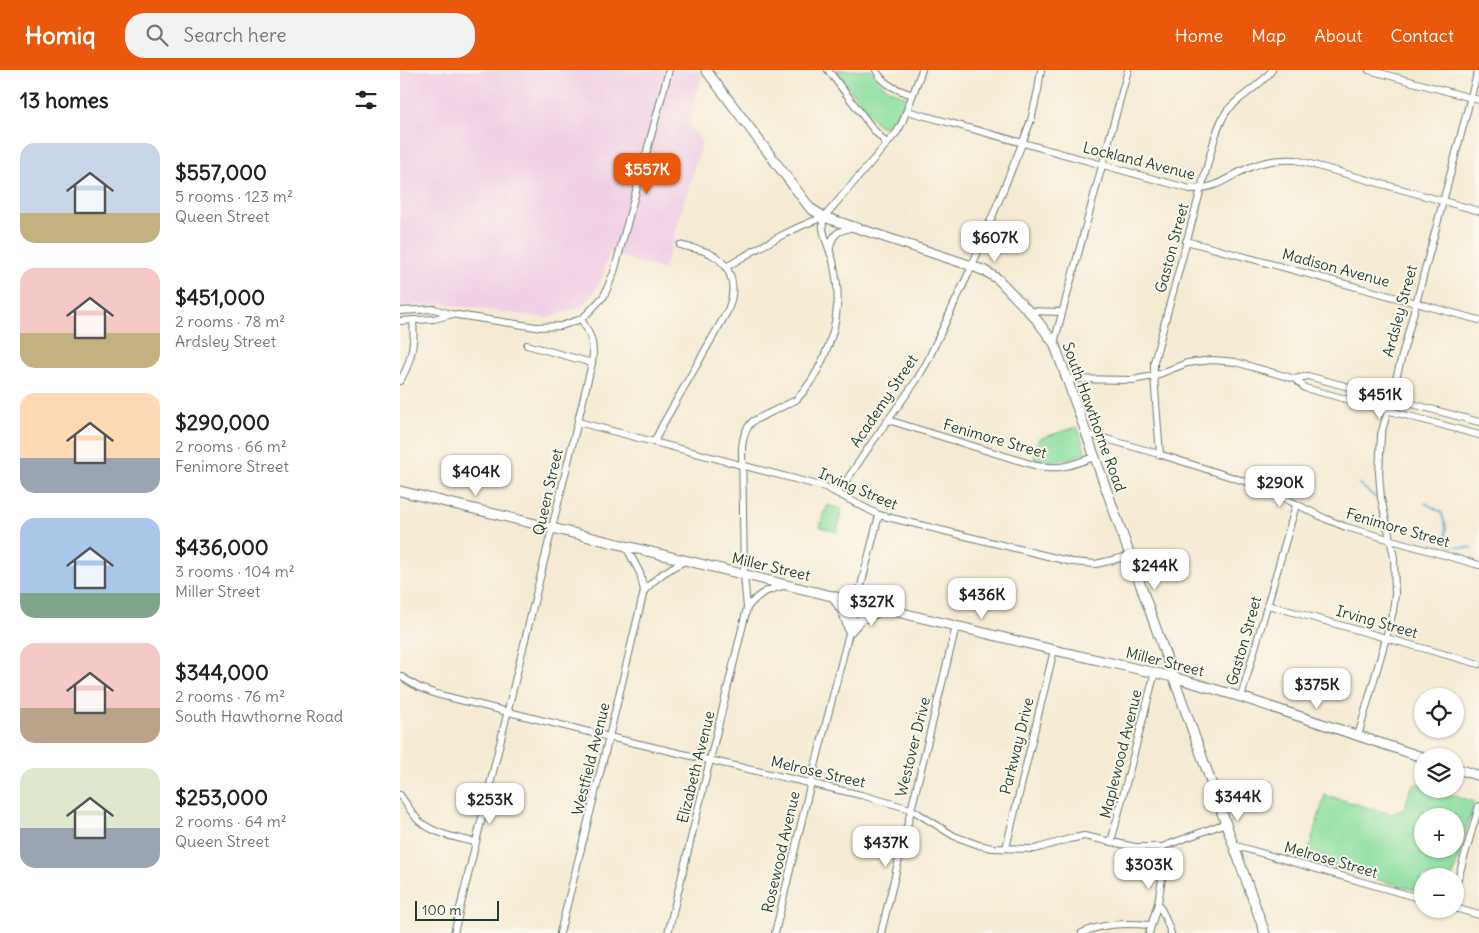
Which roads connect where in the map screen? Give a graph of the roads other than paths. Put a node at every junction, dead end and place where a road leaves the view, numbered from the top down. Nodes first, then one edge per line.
1 (669, 70) edge
2 (706, 70) edge
3 (828, 70) edge
4 (876, 70) edge
5 (922, 70) edge
6 (1041, 70) edge
7 (1128, 70) edge
8 (1272, 70) edge
9 (1369, 70) edge
10 (1478, 70) edge
11 (913, 95) junction
12 (1471, 98) junction
13 (1479, 100) edge
14 (907, 111) junction
15 (887, 144) junction
16 (1022, 144) junction
17 (1102, 165) junction
18 (1202, 189) junction
19 (1442, 201) junction
20 (1479, 211) edge
21 (824, 217) junction
22 (853, 227) junction
23 (1186, 241) junction
24 (680, 245) dead end
25 (830, 249) junction
26 (972, 266) junction
27 (726, 267) junction
28 (1416, 303) junction
29 (400, 311) edge
30 (1028, 311) junction
31 (1062, 312) junction
32 (451, 314) junction
33 (581, 318) junction
34 (413, 320) junction
35 (1479, 320) edge
36 (400, 321) edge
37 (1054, 343) junction
38 (527, 346) dead end
39 (592, 363) junction
40 (1154, 376) junction
41 (1067, 379) junction
42 (1295, 379) junction
43 (400, 381) edge
44 (1391, 398) junction
45 (1387, 411) junction
46 (888, 420) junction
47 (578, 422) junction
48 (1479, 422) edge
49 (1086, 433) junction
50 (1479, 435) edge
51 (654, 442) junction
52 (1160, 455) junction
53 (1094, 457) junction
54 (743, 465) junction
55 (400, 491) edge
56 (838, 493) junction
57 (1296, 505) junction
58 (879, 515) junction
59 (553, 528) junction
60 (1391, 539) junction
61 (625, 545) junction
62 (1129, 556) junction
63 (686, 560) junction
64 (1479, 564) edge
65 (744, 575) junction
66 (787, 585) junction
67 (644, 590) junction
68 (833, 596) junction
69 (857, 602) junction
70 (1268, 605) junction
71 (748, 608) junction
72 (885, 608) junction
73 (956, 626) junction
74 (850, 631) junction
75 (1386, 638) junction
76 (1054, 650) junction
77 (1165, 656) junction
78 (1479, 664) edge
79 (1152, 671) junction
80 (400, 676) edge
81 (1173, 677) junction
82 (1192, 682) junction
83 (1180, 697) junction
84 (1241, 697) junction
85 (507, 712) junction
86 (1358, 736) junction
87 (609, 737) junction
88 (1414, 754) edge
89 (710, 760) junction
90 (1464, 771) edge
91 (1479, 776) edge
92 (811, 782) junction
93 (400, 795) edge
94 (1479, 806) edge
95 (911, 809) junction
96 (1226, 824) junction
97 (475, 842) junction
98 (1111, 842) junction
99 (1233, 845) junction
100 (1162, 847) junction
101 (1006, 848) junction
102 (1461, 868) edge
103 (1414, 897) edge
104 (1158, 903) junction
105 (1464, 911) edge
106 (1479, 915) edge
107 (1150, 925) junction
108 (454, 933) edge
109 (560, 933) edge
110 (668, 933) edge
111 (775, 933) edge
112 (881, 933) edge
113 (1082, 933) edge
114 (1149, 933) edge
115 (1171, 933) edge
116 (1265, 933) edge

1 - 33 street
2 - 21 main road, South Hawthorne Road
3 - 15 street
4 - 11 street
5 - 11 street
6 - 16 street, Academy Street
7 - 17 street
8 - 18 street, Gaston Street
9 - 12 street
10 - 12 street, Ardsley Street
11 - 14 street
12 - 13 street
12 - 19 street, Ardsley Street
14 - 15 street
14 - 16 street, Lockland Avenue
15 - 21 street
16 - 17 street, Lockland Avenue
16 - 26 street, Academy Street
17 - 18 street, Lockland Avenue
17 - 31 street
18 - 19 street, Lockland Avenue
18 - 23 street, Gaston Street
19 - 20 street, Lockland Avenue
19 - 28 street, Ardsley Street
21 - 22 main road, South Hawthorne Road
21 - 25 street, Elizabeth Avenue
21 - 27 street
22 - 25 street
22 - 26 main road, South Hawthorne Road
23 - 28 street, Madison Avenue
23 - 40 street, Gaston Street
24 - 27 street
25 - 54 street, Elizabeth Avenue
26 - 30 main road, South Hawthorne Road
26 - 46 street, Academy Street
27 - 51 street
28 - 35 street, Madison Avenue
28 - 44 street, Ardsley Street
29 - 32 street
30 - 31 street
30 - 37 main road, South Hawthorne Road
31 - 37 street
32 - 33 street
32 - 34 street
33 - 39 street, Queen Street
34 - 36 street
34 - 43 street
37 - 41 main road, South Hawthorne Road
38 - 39 street
39 - 47 street, Queen Street
40 - 41 street
40 - 42 street
40 - 52 street, Gaston Street
41 - 49 main road, South Hawthorne Road
42 - 44 street
42 - 45 street
44 - 45 street, Ardsley Street
44 - 48 street
45 - 50 street
45 - 60 street, Ardsley Street
46 - 53 street, Fenimore Street
46 - 56 street, Academy Street
47 - 51 street, Irving Street
47 - 59 street, Queen Street
49 - 52 street, Fenimore Street
49 - 53 main road, South Hawthorne Road
51 - 54 street, Irving Street
52 - 57 street, Fenimore Street
53 - 62 main road, South Hawthorne Road
54 - 56 street, Irving Street
54 - 65 street, Elizabeth Avenue
55 - 59 main road, Miller Street
56 - 58 street, Irving Street
57 - 60 street, Fenimore Street
57 - 70 street, Gaston Street
58 - 62 street, Irving Street
58 - 69 street, Rosewood Avenue
59 - 61 main road, Miller Street
59 - 85 street, Queen Street
60 - 64 street, Fenimore Street
60 - 75 street, Ardsley Street
61 - 63 main road, Miller Street
61 - 67 street
62 - 77 main road, South Hawthorne Road
63 - 65 main road, Miller Street
63 - 67 street
65 - 66 main road, Miller Street
65 - 71 street, Elizabeth Avenue
66 - 68 main road, Miller Street
66 - 71 street
67 - 87 street, Westfield Avenue
68 - 69 main road, Miller Street
68 - 74 main road
69 - 72 main road, Miller Street
69 - 74 street, Rosewood Avenue
70 - 75 street, Irving Street
70 - 84 street, Gaston Street
71 - 89 street, Elizabeth Avenue
72 - 73 main road, Miller Street
72 - 74 main road
73 - 76 main road, Miller Street
73 - 95 street, Westover Drive
74 - 92 street, Rosewood Avenue
75 - 78 street, Irving Street
75 - 86 street, Ardsley Street
76 - 79 main road, Miller Street
76 - 101 street, Parkway Drive
77 - 79 main road
77 - 81 main road, South Hawthorne Road
79 - 81 main road, Miller Street
79 - 98 street, Maplewood Avenue
80 - 85 street, Melrose Street
81 - 82 main road, Miller Street
81 - 83 main road, South Hawthorne Road
82 - 83 main road
82 - 84 main road, Miller Street
83 - 96 main road, South Hawthorne Road
84 - 86 main road, Miller Street
85 - 87 street, Melrose Street
85 - 97 street, Queen Street
86 - 88 main road, Miller Street
87 - 89 street, Melrose Street
87 - 109 street, Westfield Avenue
89 - 92 street, Melrose Street
89 - 110 street, Elizabeth Avenue
90 - 91 main road
92 - 95 street, Melrose Street
92 - 111 street, Rosewood Avenue
93 - 97 street
94 - 102 street
95 - 101 street, Melrose Street
95 - 112 street, Westover Drive
96 - 99 main road, South Hawthorne Road
96 - 100 street, Melrose Street
97 - 108 street, Queen Street
98 - 100 street, Melrose Street
98 - 101 street, Melrose Street
99 - 103 street, Melrose Street
99 - 116 main road, South Hawthorne Road
100 - 104 street
104 - 107 street
104 - 115 street
105 - 106 street
107 - 113 street
107 - 114 street

